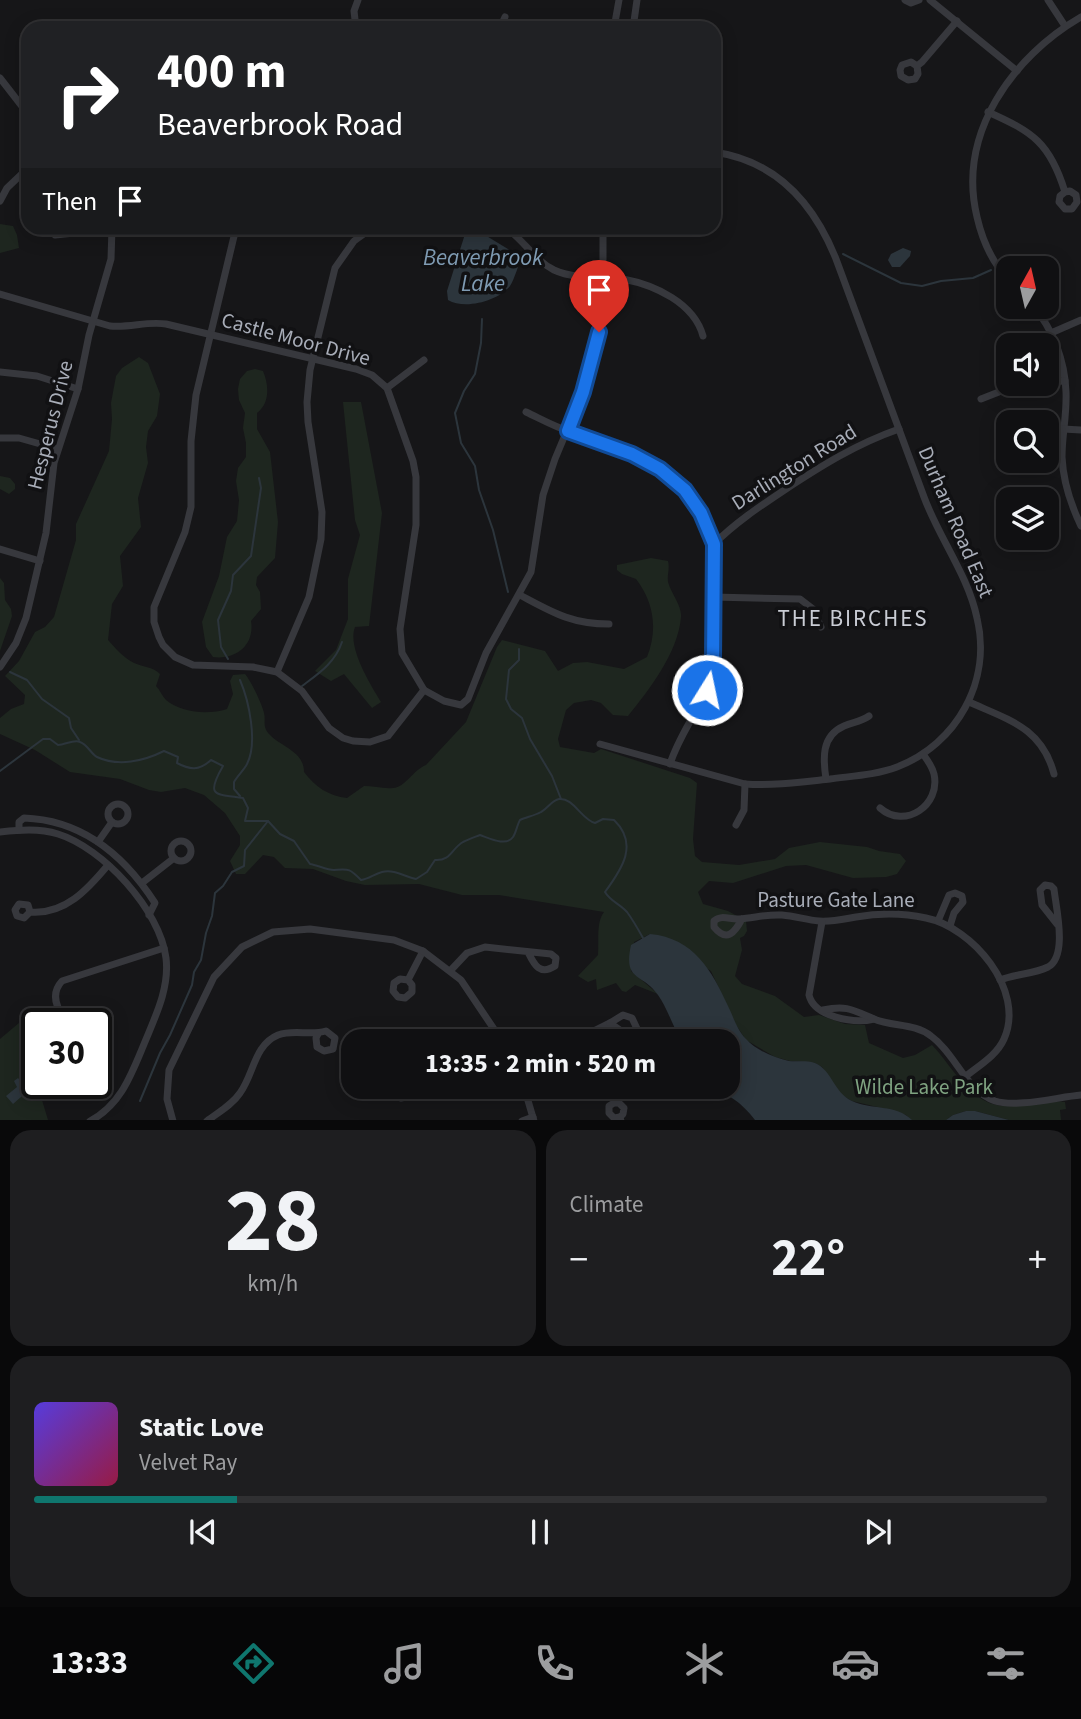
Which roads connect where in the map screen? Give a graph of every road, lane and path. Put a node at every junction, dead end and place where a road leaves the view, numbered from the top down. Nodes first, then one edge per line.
1 (358, 0) edge
2 (619, 0) edge
3 (637, 0) edge
4 (905, 0) edge
5 (919, 0) edge
6 (930, 0) edge
7 (1048, 0) edge
8 (505, 17) dead end
9 (1081, 17) edge
10 (355, 21) edge
11 (503, 21) edge
12 (615, 21) edge
13 (634, 21) edge
14 (957, 21) junction
15 (1065, 26) junction
16 (917, 66) dead end
17 (1017, 71) junction
18 (0, 78) edge
19 (21, 105) edge
20 (988, 112) junction
21 (721, 154) edge
22 (21, 174) edge
23 (1065, 191) dead end
24 (0, 201) edge
25 (112, 235) edge
26 (234, 235) edge
27 (364, 235) edge
28 (513, 235) edge
29 (603, 235) edge
30 (996, 262) edge
31 (603, 278) junction
32 (0, 293) edge
33 (1042, 319) edge
34 (1081, 320) edge
35 (93, 321) junction
36 (1051, 333) joint
37 (211, 335) junction
38 (703, 336) dead end
39 (1059, 353) edge
40 (313, 359) junction
41 (424, 360) dead end
42 (0, 372) edge
43 (1059, 381) edge
44 (1065, 381) junction
45 (387, 388) junction
46 (78, 389) junction
47 (996, 393) edge
48 (981, 399) dead end
49 (526, 412) dead end
50 (899, 429) junction
51 (1063, 429) junction
52 (1081, 430) edge
53 (568, 431) junction
54 (0, 438) edge
55 (58, 449) junction
56 (1081, 526) edge
57 (714, 544) junction
58 (0, 549) edge
59 (40, 561) junction
60 (520, 595) junction
61 (713, 597) junction
62 (608, 624) dead end
63 (821, 627) dead end
64 (0, 667) edge
65 (277, 672) junction
66 (424, 690) junction
67 (969, 702) junction
68 (869, 716) dead end
69 (600, 744) dead end
70 (923, 754) junction
71 (670, 764) junction
72 (1054, 774) dead end
73 (826, 779) junction
74 (745, 784) junction
75 (880, 808) dead end
76 (112, 822) dead end
77 (736, 825) dead end
78 (19, 830) junction
79 (0, 831) edge
80 (98, 842) junction
81 (174, 858) dead end
82 (108, 865) junction
83 (142, 883) junction
84 (30, 912) dead end
85 (149, 915) junction
86 (742, 919) dead end
87 (939, 921) junction
88 (822, 922) junction
89 (1057, 924) junction
90 (950, 926) junction
91 (164, 948) junction
92 (423, 951) junction
93 (528, 952) dead end
94 (451, 970) junction
95 (408, 980) dead end
96 (1000, 980) junction
97 (58, 1008) edge
98 (823, 1010) junction
99 (874, 1019) junction
100 (610, 1023) junction
101 (494, 1029) edge
102 (598, 1029) edge
103 (618, 1029) edge
104 (637, 1029) edge
105 (318, 1034) dead end
106 (966, 1076) junction
107 (1081, 1095) edge
108 (528, 1099) edge
109 (534, 1119) edge
110 (91, 1120) edge
111 (173, 1120) edge
112 (208, 1120) edge

1 - 10 street
2 - 12 street
3 - 13 street
4 - 5 street
6 - 14 street
7 - 15 street
8 - 11 street
9 - 15 street
14 - 16 street
14 - 17 street
15 - 17 street
17 - 20 street
18 - 19 street
20 - 23 street
20 - 30 street
21 - 50 street, Durham Road East
22 - 24 street
25 - 35 street, Hesperus Drive
26 - 37 street
27 - 40 street
28 - 31 street
29 - 31 street
31 - 38 street
31 - 53 street
32 - 35 street, Castle Moor Drive
33 - 36 street
34 - 36 street
35 - 37 street, Castle Moor Drive
35 - 46 street, Hesperus Drive
37 - 40 street, Castle Moor Drive
37 - 65 street
39 - 44 street
40 - 45 street, Castle Moor Drive
40 - 65 street
41 - 45 street
42 - 46 street
43 - 44 street
44 - 51 street
45 - 66 street, Castle Moor Drive
46 - 55 street, Hesperus Drive
47 - 48 street
49 - 53 street
50 - 57 street, Darlington Road
50 - 67 street, Durham Road East
51 - 52 street
51 - 56 street
53 - 57 street
53 - 60 street
54 - 55 street
55 - 59 street, Hesperus Drive
57 - 61 street
58 - 59 street
59 - 64 street, Hesperus Drive
60 - 62 street
60 - 66 street
61 - 63 street
61 - 71 street
65 - 66 street
67 - 70 street, Durham Road East
67 - 72 street
68 - 73 street
69 - 71 street, Durham Road East
70 - 73 street, Durham Road East
70 - 75 street
71 - 74 street, Durham Road East
73 - 74 street, Durham Road East
74 - 77 street
76 - 80 street
78 - 79 street
78 - 80 street
78 - 82 street
80 - 83 street
81 - 83 street
82 - 84 street
82 - 85 street
83 - 85 street
85 - 91 street
86 - 88 street, Pasture Gate Lane
87 - 88 street, Pasture Gate Lane
87 - 90 street, Pasture Gate Lane
87 - 90 street
88 - 98 street
89 - 89 street
89 - 96 street
90 - 96 street, Pasture Gate Lane
91 - 97 street
91 - 110 street
92 - 94 street
92 - 95 street
92 - 111 street
93 - 94 street
94 - 101 street
96 - 106 street, Pasture Gate Lane
98 - 99 street
98 - 99 street
99 - 106 street
100 - 102 street
100 - 103 street
100 - 104 street
105 - 112 street
106 - 107 street
108 - 109 street

